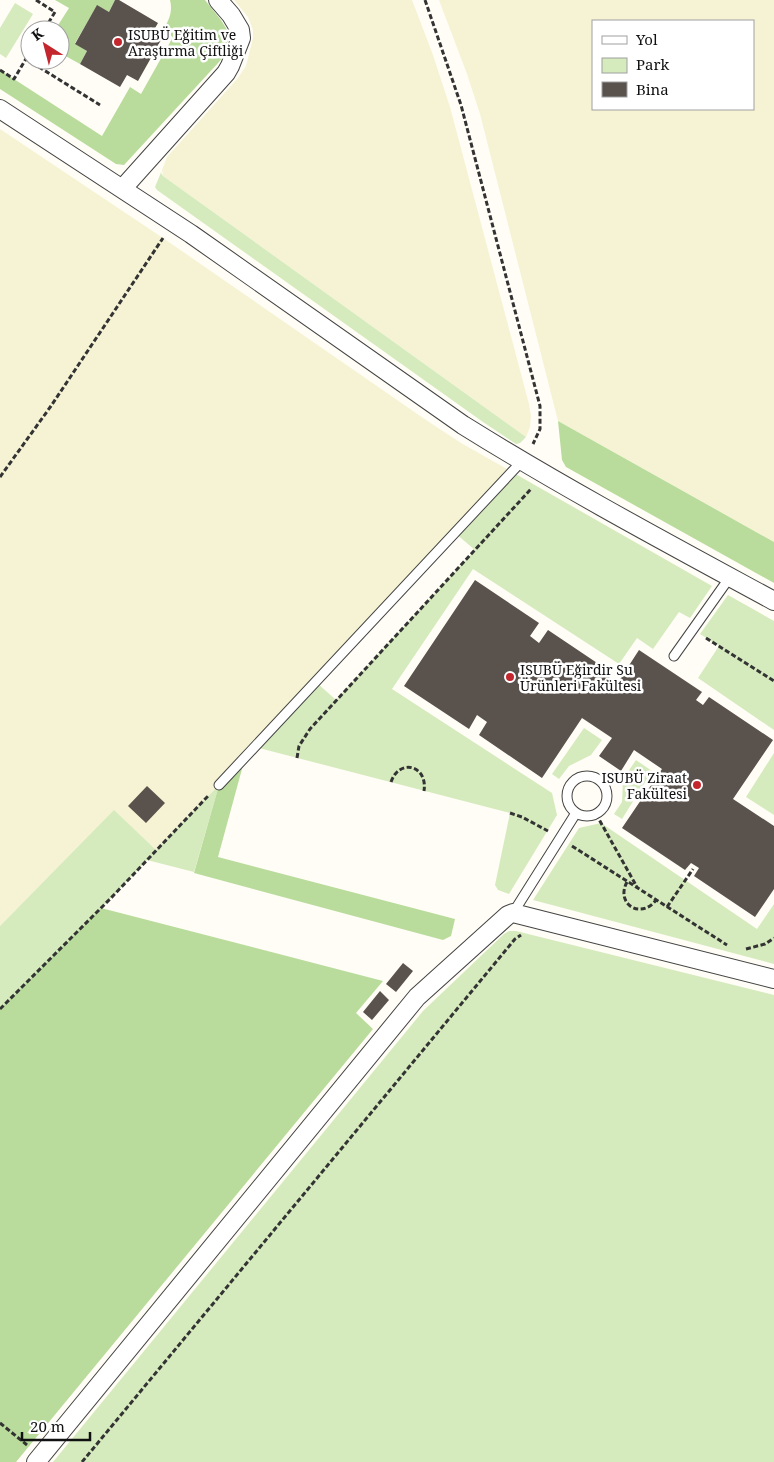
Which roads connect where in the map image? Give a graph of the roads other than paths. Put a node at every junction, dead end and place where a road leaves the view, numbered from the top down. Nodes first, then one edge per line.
1 (218, 0) edge
2 (0, 109) edge
3 (122, 188) junction
4 (522, 461) junction
5 (730, 577) junction
6 (774, 601) edge
7 (674, 656) dead end
8 (219, 785) road end
9 (576, 813) junction
10 (513, 913) junction
11 (774, 979) edge
12 (38, 1459) edge

1 - 3 street
2 - 3 street
3 - 4 street
4 - 5 street
4 - 8 lane
5 - 6 street
5 - 7 lane
9 - 9 lane
9 - 10 lane
10 - 11 street
10 - 12 street

